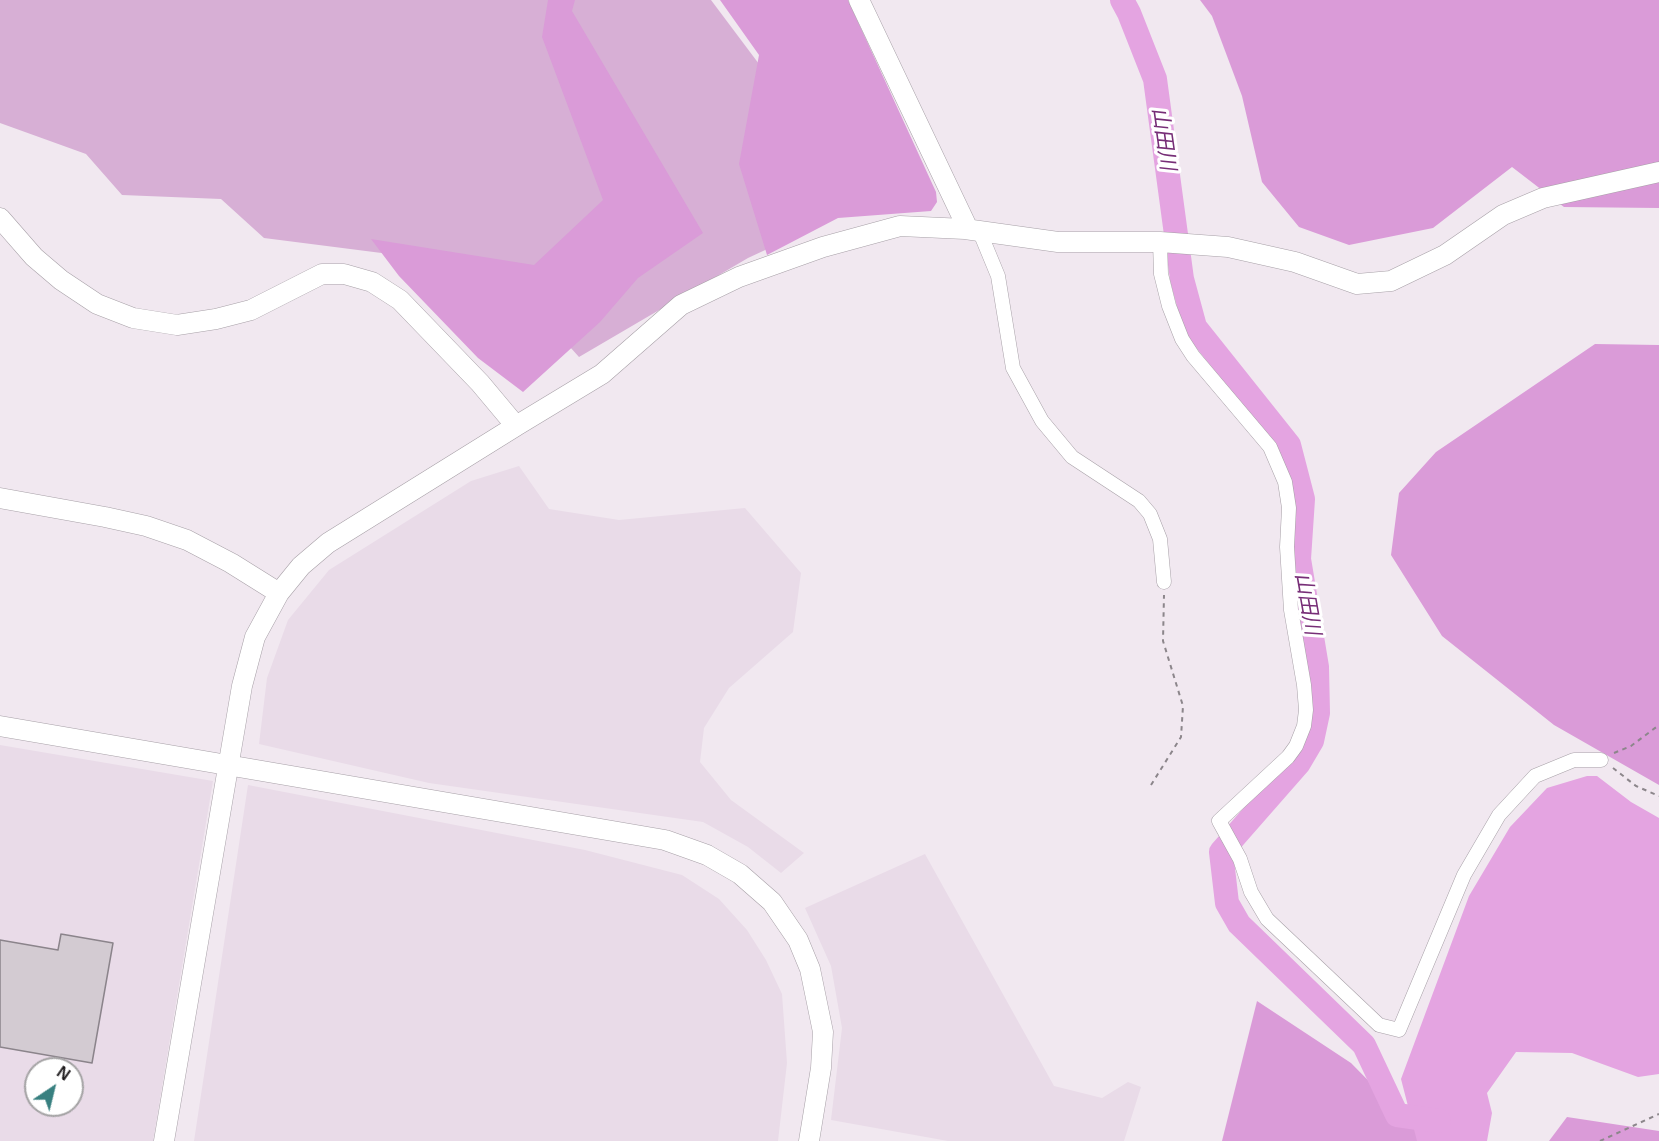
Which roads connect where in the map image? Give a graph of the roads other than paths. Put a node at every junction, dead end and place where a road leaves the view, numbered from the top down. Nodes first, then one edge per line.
1 (859, 0) edge
2 (1659, 171) edge
3 (0, 218) edge
4 (973, 230) junction
5 (1160, 242) junction
6 (516, 426) junction
7 (0, 498) edge
8 (1164, 582) road end
9 (279, 593) junction
10 (0, 726) edge
11 (1601, 759) road end
12 (229, 765) junction
13 (164, 1141) edge
14 (809, 1141) edge

1 - 4 street
2 - 5 street
3 - 6 street
4 - 5 street
4 - 6 street
4 - 8 street
5 - 11 street
6 - 9 street
7 - 9 street
9 - 12 street
10 - 12 street
12 - 13 street
12 - 14 street

